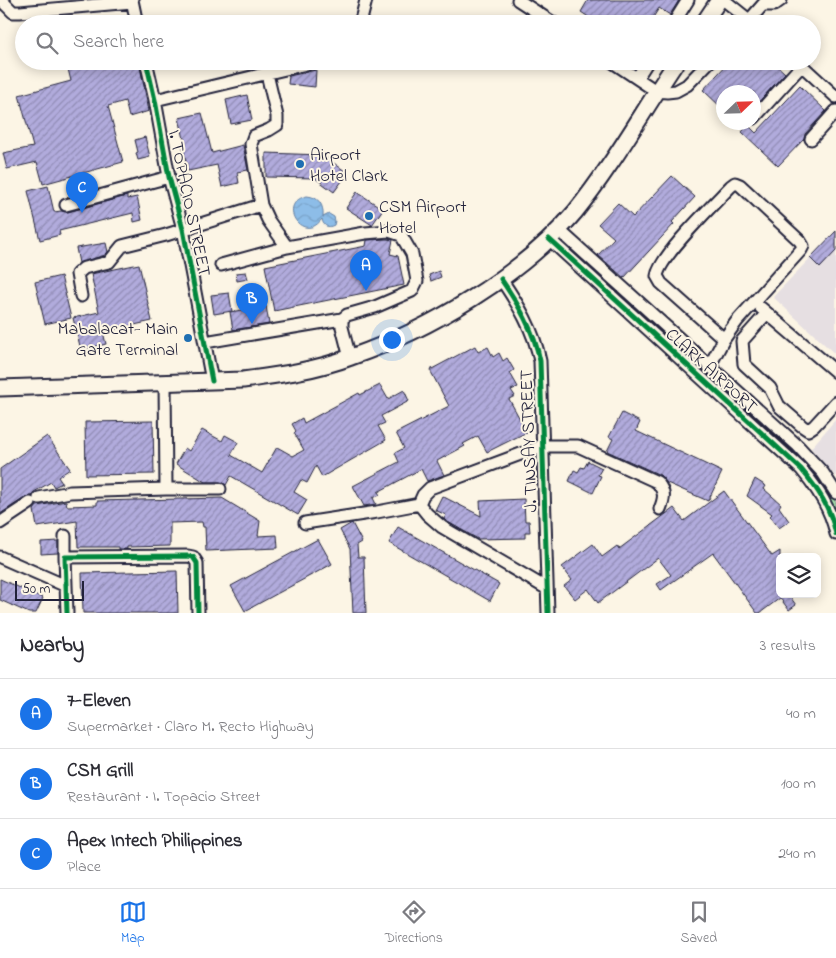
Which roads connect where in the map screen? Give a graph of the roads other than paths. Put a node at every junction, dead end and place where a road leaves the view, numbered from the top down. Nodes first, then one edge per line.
1 (1, 0) edge
2 (366, 0) edge
3 (518, 0) edge
4 (688, 0) edge
5 (719, 0) edge
6 (724, 0) edge
7 (781, 0) edge
8 (132, 1) edge
9 (766, 2) edge
10 (135, 15) edge
11 (362, 15) edge
12 (541, 15) edge
13 (679, 15) edge
14 (709, 15) edge
15 (741, 15) edge
16 (756, 15) edge
17 (148, 70) edge
18 (283, 70) edge
19 (625, 70) edge
20 (642, 70) edge
21 (671, 70) edge
22 (702, 70) edge
23 (794, 70) edge
24 (807, 70) edge
25 (267, 74) junction
26 (637, 78) junction
27 (656, 91) junction
28 (836, 97) edge
29 (155, 100) junction
30 (761, 110) edge
31 (836, 111) edge
32 (811, 139) dead end
33 (169, 177) junction
34 (66, 205) dead end
35 (261, 205) junction
36 (183, 229) junction
37 (553, 234) junction
38 (287, 247) junction
39 (221, 265) dead end
40 (501, 279) junction
41 (81, 296) dead end
42 (754, 302) junction
43 (767, 313) junction
44 (342, 323) junction
45 (724, 339) junction
46 (205, 342) junction
47 (349, 353) junction
48 (713, 371) junction
49 (836, 372) edge
50 (212, 381) junction
51 (165, 382) junction
52 (708, 385) junction
53 (0, 388) edge
54 (836, 402) edge
55 (542, 446) junction
56 (166, 489) junction
57 (220, 489) dead end
58 (836, 493) edge
59 (419, 504) junction
60 (660, 509) dead end
61 (0, 523) edge
62 (305, 523) dead end
63 (836, 534) edge
64 (65, 536) dead end
65 (0, 557) edge
66 (66, 557) junction
67 (66, 586) junction
68 (546, 588) junction
69 (67, 613) edge
70 (198, 613) edge
71 (548, 613) edge

1 - 8 street
2 - 11 street
3 - 12 street
4 - 13 street
5 - 14 main road
6 - 15 street
7 - 9 street
8 - 10 street
9 - 16 street
17 - 29 street, I. TOPACIO STREET
18 - 25 street
19 - 26 street
20 - 26 street
21 - 27 main road
22 - 27 street
23 - 30 street
24 - 28 street
25 - 29 street
25 - 35 street
26 - 27 street
27 - 37 main road
29 - 33 street, I. TOPACIO STREET
31 - 32 street
33 - 34 street
33 - 36 street, I. TOPACIO STREET
35 - 36 street
35 - 38 street
36 - 41 street
36 - 46 street, I. TOPACIO STREET
37 - 40 main road
37 - 48 street, CLARK AIRPORT
37 - 52 street, CLARK AIRPORT
38 - 39 street
38 - 44 street
40 - 47 main road
40 - 55 street, J. TINSAY STREET
42 - 43 street
42 - 45 street
42 - 45 street
43 - 49 street
43 - 54 street
44 - 46 street
44 - 47 street
45 - 48 street
46 - 50 street, I. TOPACIO STREET
47 - 50 main road
48 - 52 street
48 - 58 street, CLARK AIRPORT
50 - 51 main road
51 - 53 main road
51 - 56 street
52 - 63 street, CLARK AIRPORT
55 - 59 street
55 - 60 street
55 - 68 street, J. TINSAY STREET
56 - 57 street
56 - 61 street
59 - 62 street
59 - 68 street
64 - 66 street
65 - 67 street
66 - 67 street
66 - 70 street
67 - 69 street
68 - 71 street, J. TINSAY STREET

